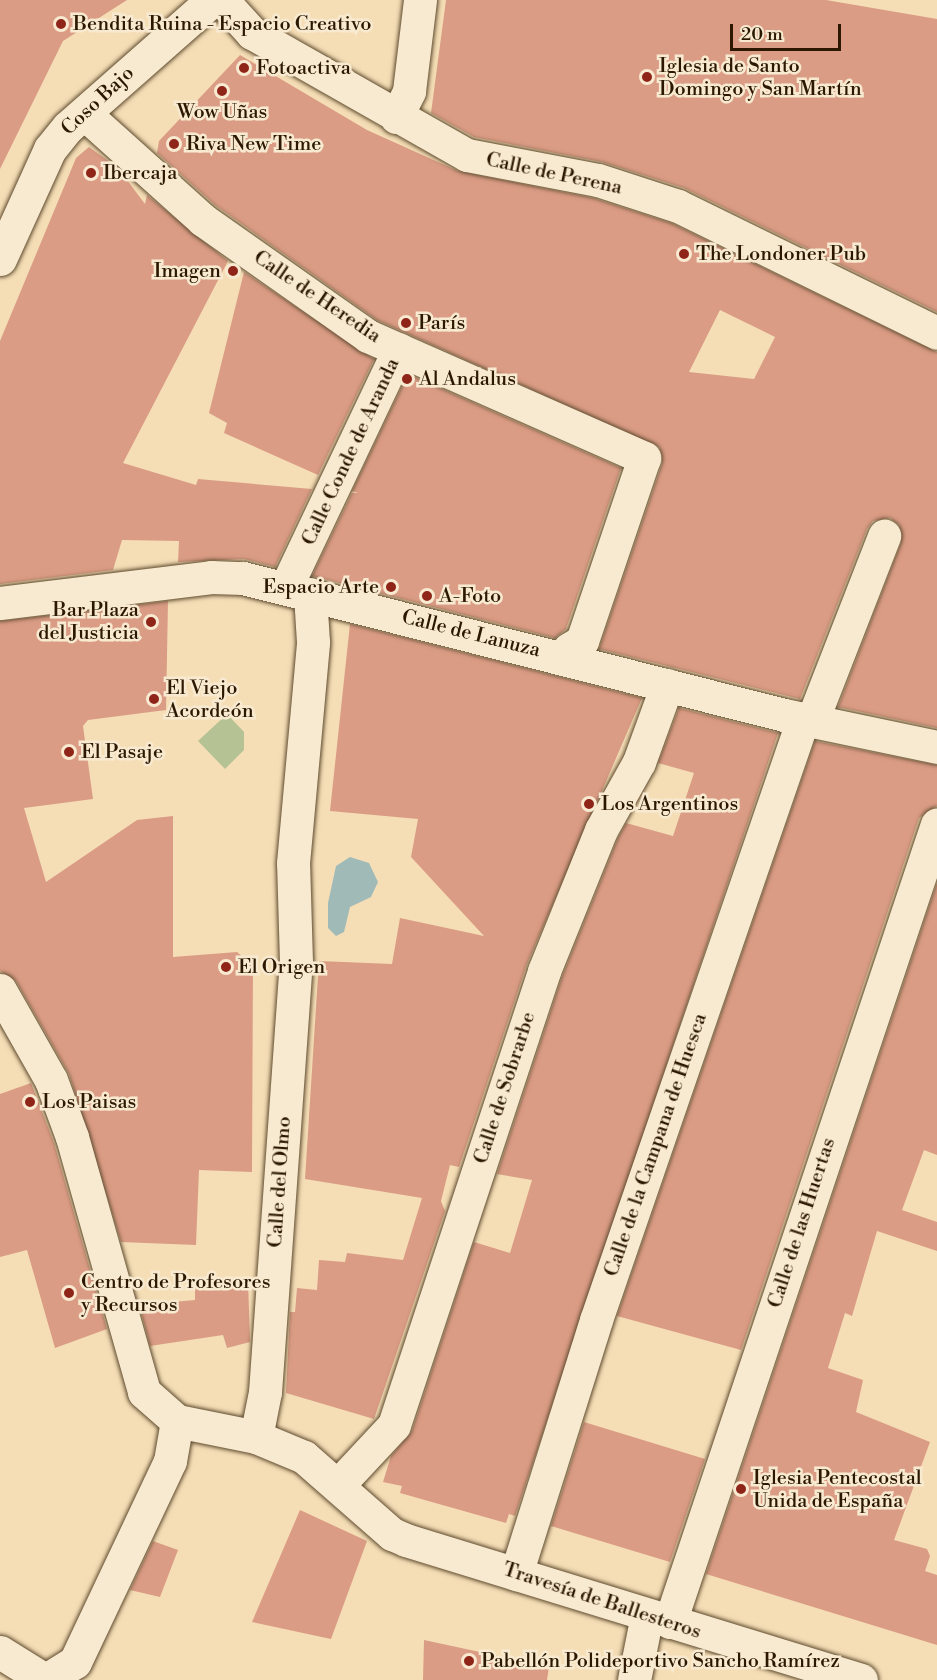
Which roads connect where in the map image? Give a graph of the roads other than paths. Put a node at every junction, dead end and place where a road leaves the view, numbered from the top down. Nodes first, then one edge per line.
1 (212, 0) edge
2 (222, 0) edge
3 (420, 0) edge
4 (85, 114) junction
5 (396, 117) junction
6 (0, 259) edge
7 (937, 333) edge
8 (399, 349) junction
9 (884, 536) dead end
10 (298, 590) junction
11 (0, 603) edge
12 (566, 659) junction
13 (667, 685) junction
14 (807, 720) junction
15 (937, 747) edge
16 (937, 825) edge
17 (0, 990) edge
18 (177, 1421) junction
19 (256, 1437) junction
20 (340, 1484) junction
21 (516, 1574) junction
22 (658, 1618) junction
23 (0, 1652) edge
24 (46, 1680) edge
25 (634, 1680) edge
26 (861, 1680) edge

1 - 4 street, Coso Bajo
2 - 5 street, Calle de Perena
3 - 5 street
4 - 6 street, Coso Bajo
4 - 8 street, Calle de Heredia
5 - 7 street, Calle de Perena
8 - 10 street, Calle Conde de Aranda
8 - 12 street, Calle de Heredia
9 - 14 street, Calle de la Campana de Huesca
10 - 11 street, Calle de Lanuza
10 - 12 street, Calle de Lanuza
10 - 19 street, Calle del Olmo
12 - 13 street, Calle de Lanuza
13 - 14 street, Calle de Lanuza
13 - 20 street, Calle de Sobrarbe
14 - 15 street, Calle de Lanuza
14 - 21 street, Calle de la Campana de Huesca
16 - 22 street, Calle de las Huertas
17 - 18 street
18 - 19 street, Travesía de Ballesteros
18 - 24 street
19 - 20 street, Travesía de Ballesteros
20 - 21 street, Travesía de Ballesteros
21 - 22 street, Travesía de Ballesteros
22 - 25 street, Calle de las Huertas
22 - 26 street, Travesía de Ballesteros
23 - 24 street

